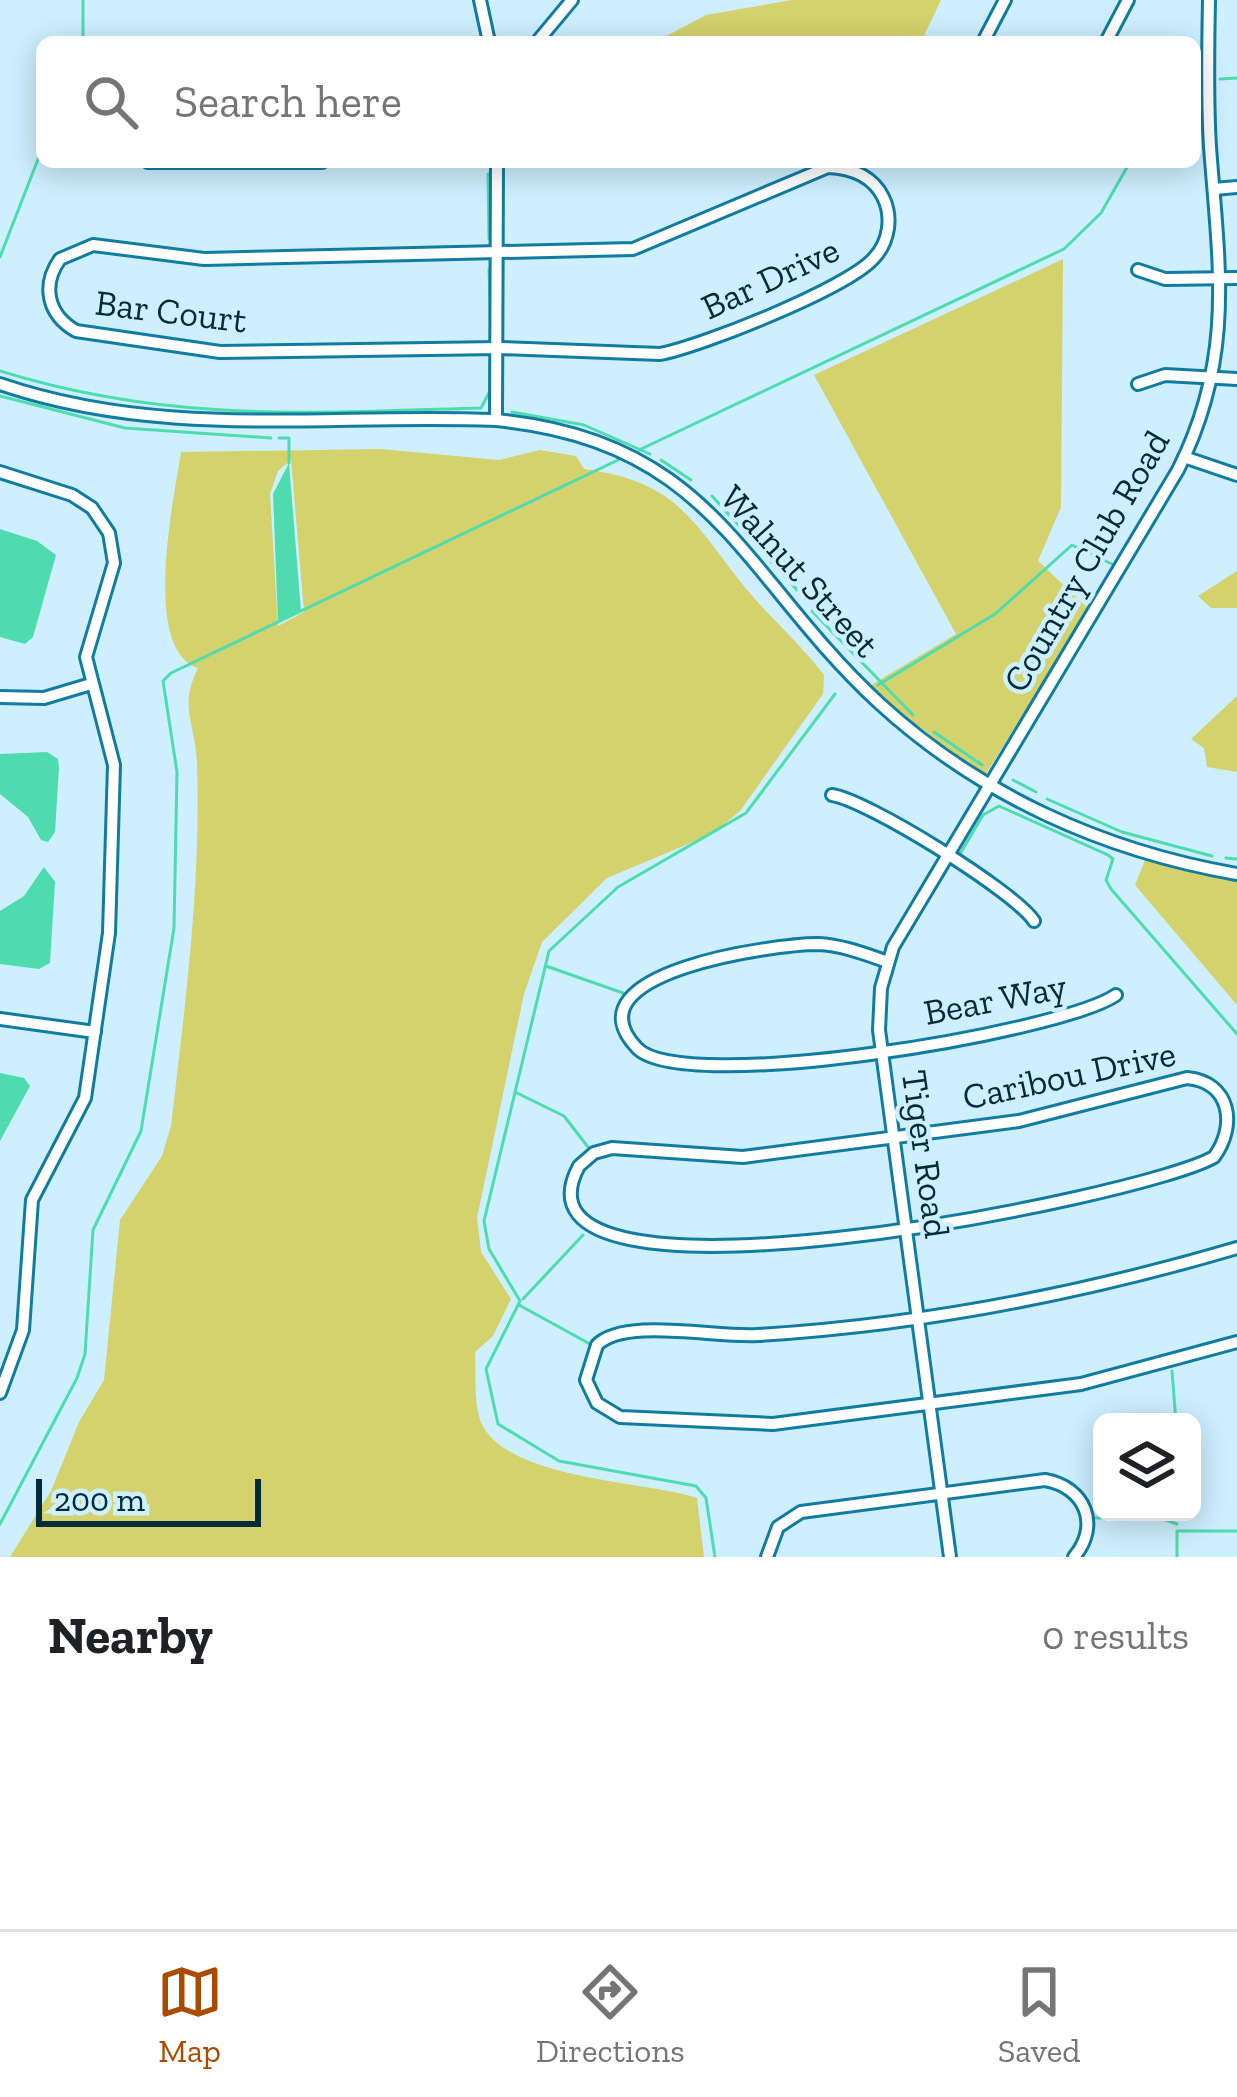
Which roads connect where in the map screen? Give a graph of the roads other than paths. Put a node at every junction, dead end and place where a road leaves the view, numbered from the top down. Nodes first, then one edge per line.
1 (480, 0) edge
2 (572, 0) edge
3 (1004, 0) edge
4 (1128, 0) edge
5 (1209, 0) edge
6 (488, 36) edge
7 (542, 36) edge
8 (986, 36) edge
9 (1109, 36) edge
10 (497, 168) edge
11 (826, 168) edge
12 (831, 168) edge
13 (1237, 187) edge
14 (1214, 189) junction
15 (499, 252) junction
16 (1138, 270) dead end
17 (1223, 278) junction
18 (1237, 278) edge
19 (500, 348) junction
20 (1213, 374) junction
21 (1237, 379) edge
22 (0, 384) edge
23 (1138, 384) dead end
24 (496, 420) junction
25 (1184, 457) junction
26 (0, 472) edge
27 (1237, 475) edge
28 (91, 684) junction
29 (0, 697) edge
30 (989, 784) junction
31 (832, 795) dead end
32 (945, 857) junction
33 (1237, 874) edge
34 (1034, 921) dead end
35 (888, 962) junction
36 (1116, 995) dead end
37 (0, 1019) edge
38 (94, 1032) junction
39 (882, 1050) junction
40 (894, 1138) junction
41 (905, 1226) junction
42 (1237, 1248) edge
43 (918, 1316) junction
44 (1237, 1342) edge
45 (0, 1393) edge
46 (929, 1405) junction
47 (941, 1494) junction
48 (767, 1557) edge
49 (950, 1557) edge
50 (1074, 1557) edge

1 - 6 street
2 - 7 street
3 - 8 street
4 - 9 street
5 - 14 street, Country Club Road
10 - 15 street
11 - 15 street, Bar Drive
12 - 19 street, Bar Drive
13 - 14 street
14 - 17 street, Country Club Road
15 - 19 street
15 - 19 street, Bar Court
16 - 17 street
17 - 18 street
17 - 20 street, Country Club Road
19 - 24 street
20 - 21 street
20 - 23 street
20 - 25 street, Country Club Road
22 - 24 street, Walnut Street
24 - 30 street, Walnut Street
25 - 27 street
25 - 30 street, Country Club Road
26 - 28 street
28 - 29 street
28 - 38 street
30 - 32 street, Tiger Road
30 - 33 street, Walnut Street
31 - 32 street
32 - 34 street
32 - 35 street, Tiger Road
35 - 39 street, Tiger Road
35 - 39 street, Bear Way
36 - 39 street, Bear Way
37 - 38 street
38 - 45 street
39 - 40 street, Tiger Road
40 - 41 street, Tiger Road
40 - 41 street, Caribou Drive
40 - 41 street, Caribou Drive
41 - 43 street, Tiger Road
42 - 43 street
43 - 46 street, Tiger Road
43 - 46 street
44 - 46 street
46 - 47 street, Tiger Road
47 - 48 street
47 - 49 street, Tiger Road
47 - 50 street

